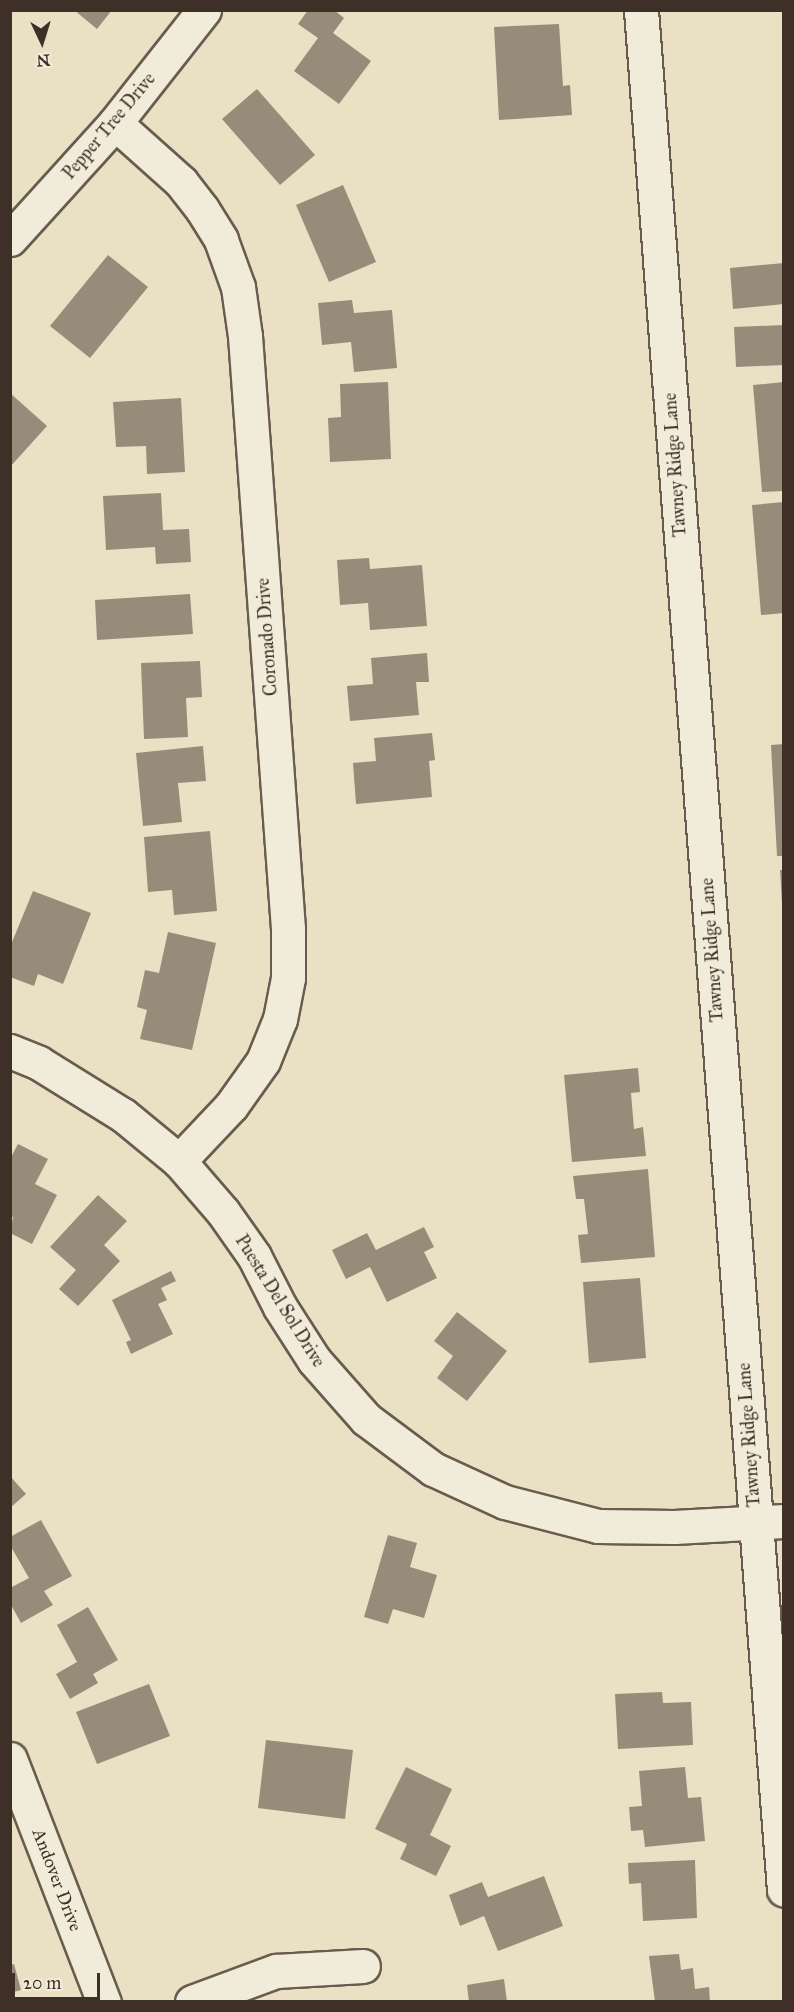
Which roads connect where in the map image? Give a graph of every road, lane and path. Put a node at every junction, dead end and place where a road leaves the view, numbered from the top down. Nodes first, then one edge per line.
1 (204, 10) edge
2 (641, 10) edge
3 (115, 123) junction
4 (10, 239) edge
5 (10, 1051) edge
6 (179, 1161) junction
7 (770, 1522) edge
8 (10, 1759) edge
9 (783, 1890) edge
10 (363, 1966) dead end
11 (104, 2001) edge
12 (192, 2001) edge

1 - 3 street, Pepper Tree Drive
2 - 7 street, Tawney Ridge Lane
3 - 4 street, Pepper Tree Drive
3 - 6 street, Coronado Drive
5 - 6 street, Puesta Del Sol Drive
6 - 7 street, Puesta Del Sol Drive
7 - 9 street, Tawney Ridge Lane
8 - 11 street, Andover Drive
10 - 12 street

